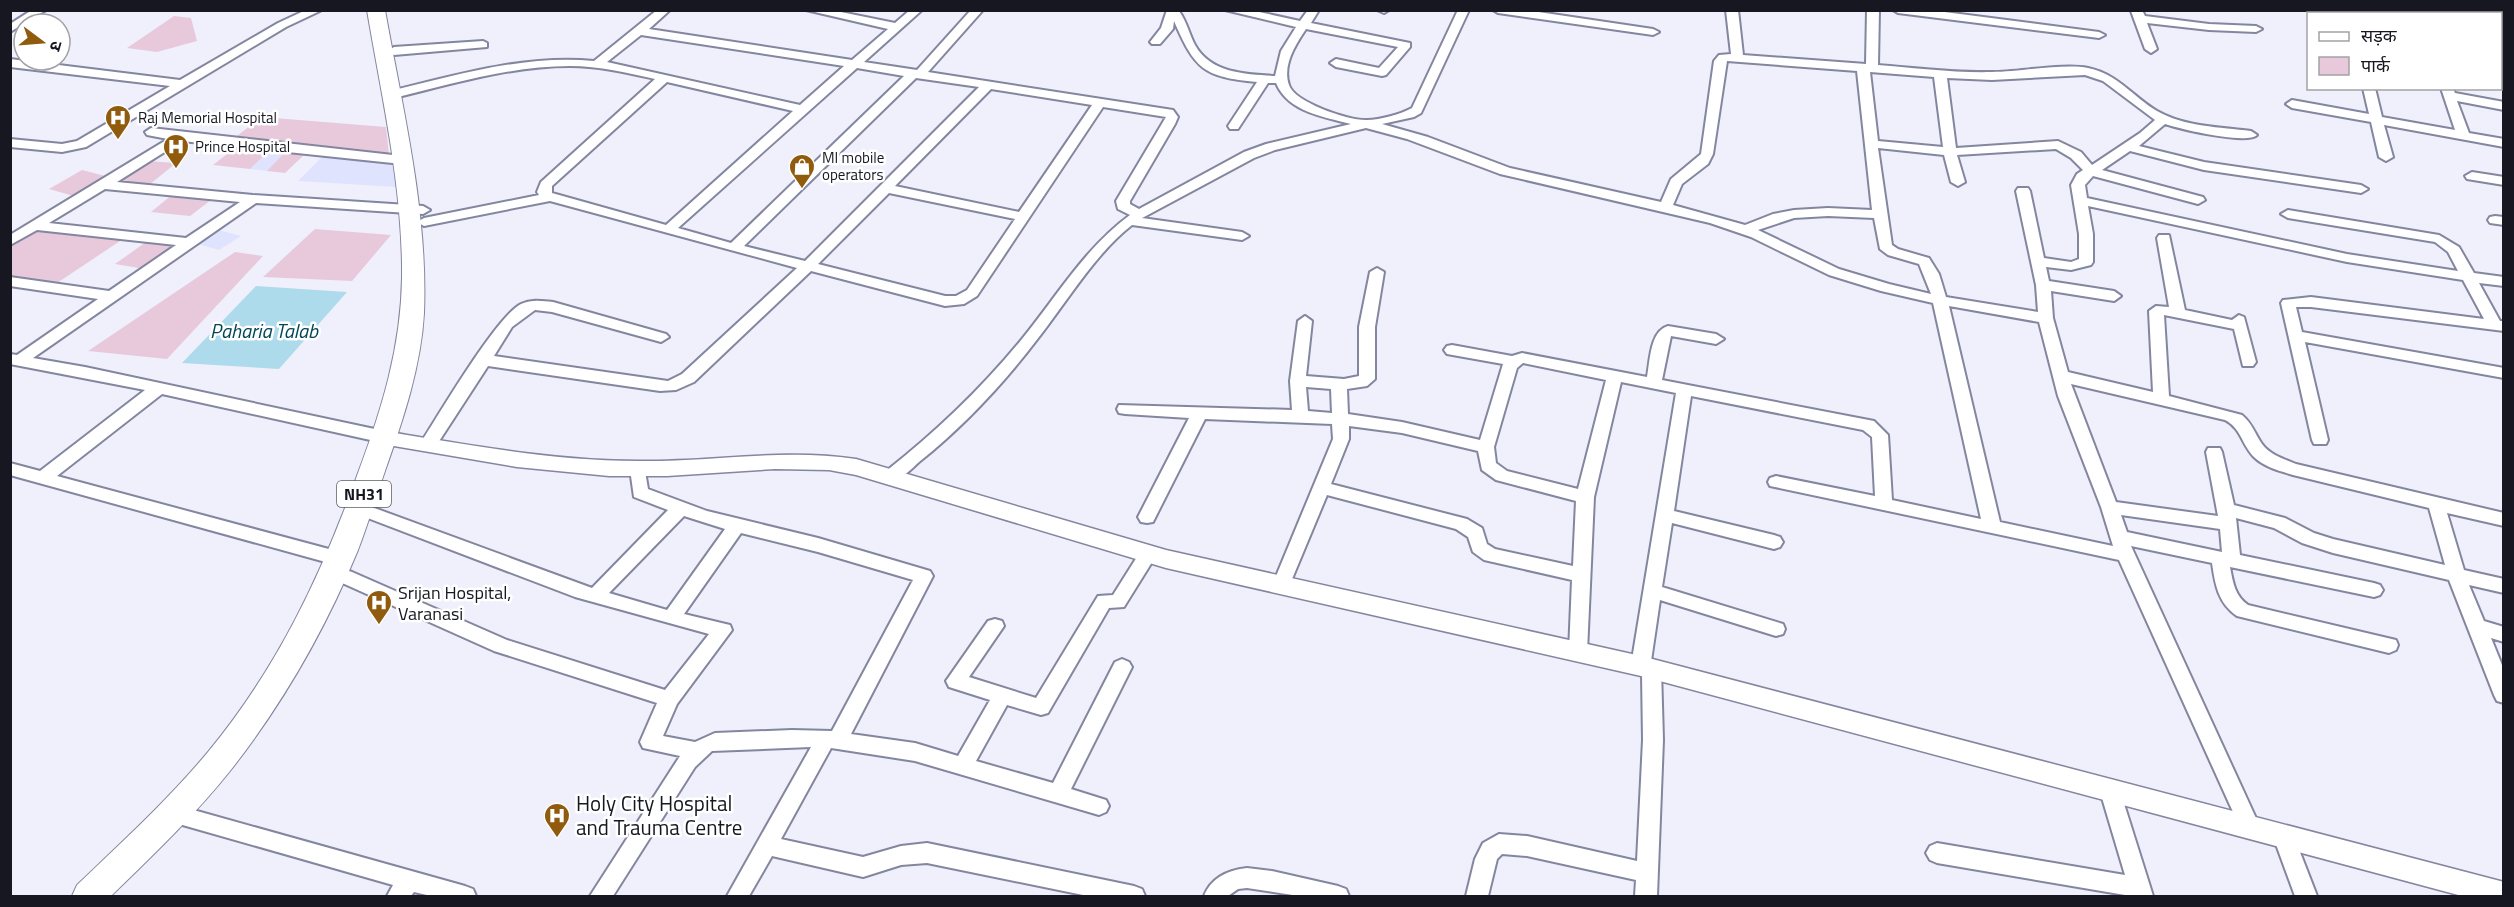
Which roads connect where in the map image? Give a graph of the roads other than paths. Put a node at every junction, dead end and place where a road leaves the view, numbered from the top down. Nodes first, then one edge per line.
1 (41, 10) edge
2 (316, 10) edge
3 (375, 10) edge
4 (385, 10) edge
5 (665, 10) edge
6 (811, 10) edge
7 (917, 10) edge
8 (978, 10) edge
9 (1230, 10) edge
10 (1314, 10) edge
11 (1464, 10) edge
12 (1498, 10) edge
13 (1732, 10) edge
14 (1872, 10) edge
15 (1898, 10) edge
16 (1172, 11) edge
17 (841, 13) edge
18 (2139, 15) edge
19 (1302, 26) junction
20 (898, 27) junction
21 (10, 29) edge
22 (2256, 29) dead end
23 (640, 30) junction
24 (1653, 32) dead end
25 (2099, 35) dead end
26 (1156, 42) dead end
27 (483, 45) dead end
28 (2151, 49) dead end
29 (394, 51) junction
30 (1737, 58) junction
31 (10, 63) edge
32 (1336, 63) dead end
33 (598, 64) junction
34 (853, 65) junction
35 (1867, 67) junction
36 (916, 75) junction
37 (1940, 75) junction
38 (665, 77) junction
39 (1265, 79) junction
40 (1280, 80) junction
41 (182, 84) junction
42 (988, 85) junction
43 (2370, 90) edge
44 (2448, 92) edge
45 (395, 94) junction
46 (1100, 102) junction
47 (2292, 104) dead end
48 (2504, 106) edge
49 (802, 109) junction
50 (2163, 119) junction
51 (2378, 120) junction
52 (1367, 124) junction
53 (1234, 126) dead end
54 (151, 132) dead end
55 (2251, 135) dead end
56 (2463, 135) junction
57 (180, 137) junction
58 (10, 143) edge
59 (2504, 143) edge
60 (1873, 144) junction
61 (2128, 147) junction
62 (1950, 152) junction
63 (2386, 157) dead end
64 (402, 160) junction
65 (2091, 171) junction
66 (2472, 176) dead end
67 (2504, 181) edge
68 (1958, 182) dead end
69 (103, 185) junction
70 (886, 188) junction
71 (2361, 189) dead end
72 (2023, 191) dead end
73 (550, 197) junction
74 (253, 199) junction
75 (2079, 200) junction
76 (2198, 200) dead end
77 (1665, 208) junction
78 (418, 214) junction
79 (1879, 214) junction
80 (2288, 214) dead end
81 (1024, 217) junction
82 (1135, 218) junction
83 (34, 226) junction
84 (668, 230) junction
85 (1746, 230) junction
86 (1242, 236) dead end
87 (2164, 238) dead end
88 (10, 241) edge
89 (189, 242) junction
90 (734, 248) junction
91 (2038, 261) junction
92 (808, 266) junction
93 (1377, 272) dead end
94 (2470, 277) junction
95 (10, 281) edge
96 (2504, 282) edge
97 (2043, 285) junction
98 (112, 296) junction
99 (2114, 296) dead end
100 (1940, 301) junction
101 (2178, 313) junction
102 (2046, 318) junction
103 (1305, 321) dead end
104 (2499, 325) edge
105 (2294, 335) junction
106 (661, 337) dead end
107 (1716, 339) dead end
108 (1452, 350) dead end
109 (14, 360) edge
110 (483, 360) junction
111 (1512, 361) junction
112 (2248, 362) dead end
113 (2504, 373) edge
114 (1615, 376) junction
115 (2061, 376) junction
116 (1298, 381) junction
117 (1339, 384) junction
118 (1653, 384) junction
119 (159, 388) junction
120 (1684, 391) junction
121 (2161, 399) junction
122 (1125, 409) dead end
123 (1200, 413) junction
124 (1299, 416) junction
125 (1341, 420) junction
126 (390, 438) junction
127 (2320, 440) dead end
128 (428, 445) junction
129 (1486, 447) junction
130 (2214, 452) dead end
131 (10, 469) edge
132 (638, 469) junction
133 (891, 476) junction
134 (43, 478) junction
135 (1776, 482) dead end
136 (1322, 488) junction
137 (1585, 497) junction
138 (1884, 503) junction
139 (2436, 503) junction
140 (2110, 507) junction
141 (681, 508) junction
142 (371, 513) junction
143 (1664, 515) junction
144 (1147, 517) dead end
145 (2227, 517) junction
146 (2504, 520) edge
147 (737, 525) junction
148 (1992, 527) junction
149 (2120, 537) junction
150 (1774, 542) dead end
151 (1148, 554) junction
152 (2125, 555) junction
153 (2226, 559) junction
154 (343, 568) junction
155 (2456, 574) junction
156 (1582, 575) junction
157 (2504, 585) edge
158 (1281, 586) junction
159 (2374, 590) dead end
160 (1653, 591) junction
161 (595, 596) junction
162 (671, 618) junction
163 (995, 626) dead end
164 (2478, 626) junction
165 (1776, 629) dead end
166 (2504, 635) edge
167 (2389, 645) dead end
168 (1578, 652) junction
169 (1122, 667) dead end
170 (1646, 667) junction
171 (2504, 695) edge
172 (1002, 696) junction
173 (669, 699) junction
174 (832, 740) junction
175 (696, 752) junction
176 (963, 766) junction
177 (2110, 791) junction
178 (1058, 794) junction
179 (1099, 807) dead end
180 (178, 815) junction
181 (2250, 827) junction
182 (2284, 836) junction
183 (767, 845) junction
184 (1937, 853) dead end
185 (1648, 873) junction
186 (404, 888) edge
187 (2140, 892) edge
188 (2504, 895) edge
189 (89, 897) edge
190 (109, 897) edge
191 (465, 897) edge
192 (601, 897) edge
193 (738, 897) edge
194 (1134, 897) edge
195 (1215, 897) edge
196 (1338, 897) edge
197 (1477, 897) edge
198 (1646, 897) edge
199 (2306, 897) edge

1 - 21 street
2 - 41 street
3 - 45 highway, NH31
4 - 29 highway, NH31
5 - 23 street
6 - 17 street
7 - 20 street
8 - 36 street
9 - 19 street
10 - 19 street
11 - 52 street
12 - 24 street
13 - 30 street
14 - 35 street
15 - 25 street
16 - 26 street
16 - 39 street
17 - 20 street
18 - 22 street
18 - 28 street
19 - 32 street
19 - 40 street
20 - 34 street
23 - 33 street
23 - 34 street
27 - 29 street
29 - 45 highway, NH31
30 - 35 street
30 - 77 street
31 - 41 street
33 - 38 street
33 - 45 street
34 - 36 street
34 - 49 street
35 - 37 street
35 - 60 street
36 - 42 street
36 - 90 street
37 - 50 street
37 - 62 street
38 - 49 street
38 - 73 street
39 - 40 street
39 - 53 street
40 - 52 street
41 - 58 street
42 - 46 street
42 - 70 street
43 - 51 street
44 - 48 street
44 - 56 street
45 - 64 highway, NH31
45 - 78 highway, NH31
46 - 81 street
46 - 82 street
47 - 51 street
49 - 84 street
50 - 55 street
50 - 61 street
51 - 56 street
51 - 63 street
52 - 77 street
52 - 82 street
54 - 57 street
56 - 59 street
57 - 64 street
57 - 69 street
60 - 62 street
60 - 79 street
61 - 65 street
61 - 71 street
62 - 65 street
62 - 68 street
64 - 78 highway, NH31
65 - 75 street
65 - 76 street
66 - 67 street
69 - 74 street
69 - 83 street
70 - 81 street
70 - 92 street
72 - 91 street
73 - 78 street
73 - 84 street
74 - 78 street
74 - 89 street
75 - 91 street
75 - 94 street
77 - 85 street
78 - 126 highway, NH31
79 - 85 street
79 - 100 street
80 - 94 street
81 - 92 street
82 - 86 street
82 - 133 street
83 - 88 street
83 - 89 street
84 - 90 street
85 - 100 street
87 - 101 street
89 - 98 street
90 - 92 street
91 - 97 street
92 - 110 street
93 - 117 street
94 - 96 street
94 - 104 street
95 - 98 street
97 - 99 street
97 - 102 street
98 - 109 street
100 - 102 street
100 - 148 street
101 - 112 street
101 - 121 street
102 - 115 street
103 - 116 street
104 - 105 street
105 - 113 street
105 - 127 street
106 - 110 street
107 - 118 street
108 - 111 street
109 - 119 street
110 - 128 street
111 - 114 street
111 - 129 street
114 - 118 street
114 - 137 street
115 - 121 street
115 - 140 street
116 - 117 street
116 - 124 street
117 - 125 street
118 - 120 street
119 - 126 street
119 - 134 street
120 - 138 street
120 - 143 street
121 - 139 street
122 - 123 street
123 - 124 street
123 - 144 street
124 - 125 street
125 - 129 street
125 - 136 street
126 - 128 main road
126 - 142 highway, NH31
126 - 154 highway, NH31
128 - 132 main road
129 - 137 street
130 - 145 street
131 - 134 street
132 - 133 main road
132 - 141 street
133 - 151 main road
134 - 154 street
135 - 138 street
136 - 156 street
136 - 158 street
137 - 156 street
138 - 148 street
139 - 146 street
139 - 155 street
140 - 145 street
140 - 149 street
141 - 147 street
141 - 161 street
142 - 154 highway, NH31
142 - 161 street
143 - 150 street
143 - 160 street
145 - 153 street
145 - 155 street
147 - 162 street
147 - 174 street
148 - 152 street
149 - 152 street
149 - 153 street
151 - 158 main road
151 - 172 street
152 - 181 street
153 - 159 street
153 - 167 street
154 - 173 street
154 - 180 highway, NH31
155 - 157 street
155 - 164 street
156 - 168 street
158 - 168 main road
160 - 165 street
160 - 170 street
161 - 162 street
162 - 173 street
163 - 172 street
164 - 166 street
164 - 171 street
168 - 170 main road
169 - 178 street
170 - 177 main road
170 - 185 street
172 - 176 street
173 - 175 street
174 - 175 street
174 - 176 street
174 - 183 street
175 - 192 street
176 - 178 street
177 - 181 main road
177 - 187 street
178 - 179 street
180 - 186 street
180 - 189 highway, NH31
180 - 190 highway, NH31
181 - 182 main road
182 - 188 main road
182 - 199 street
183 - 193 street
183 - 194 street
184 - 187 street
185 - 197 street
185 - 198 street
186 - 191 street
195 - 196 street

